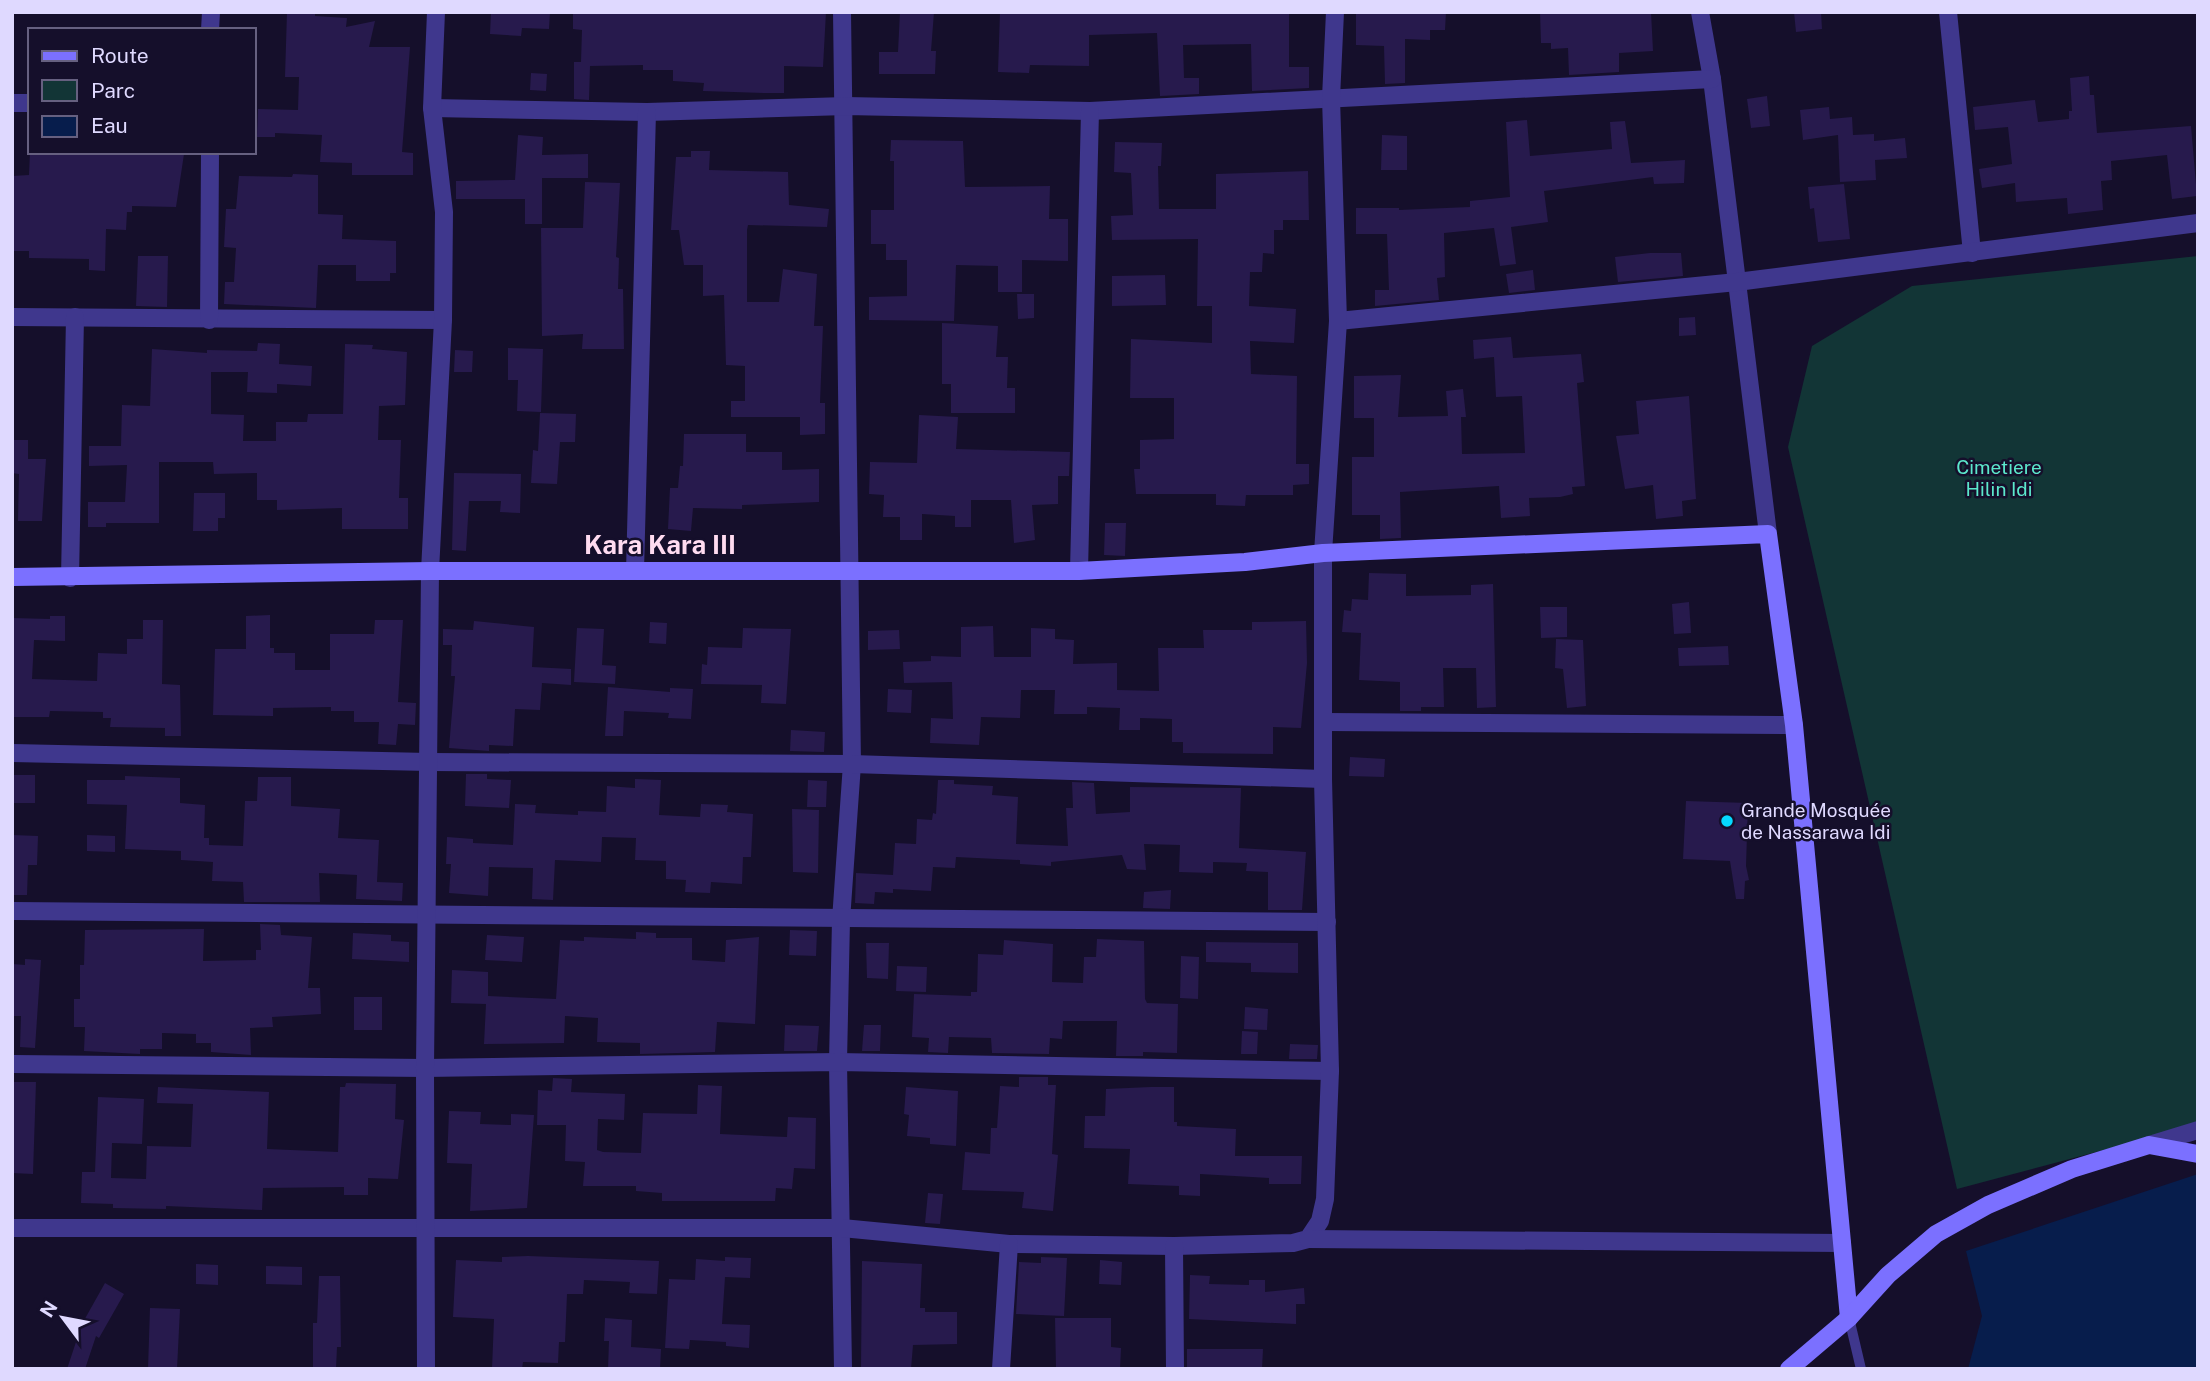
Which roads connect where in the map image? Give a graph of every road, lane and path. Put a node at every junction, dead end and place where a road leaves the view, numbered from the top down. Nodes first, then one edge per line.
1 (436, 12) edge
2 (842, 12) edge
3 (1335, 12) edge
4 (1700, 12) edge
5 (1948, 12) edge
6 (1712, 79) junction
7 (1331, 98) junction
8 (846, 106) junction
9 (432, 108) junction
10 (1090, 111) junction
11 (647, 112) junction
12 (210, 154) edge
13 (2198, 223) edge
14 (1972, 253) junction
15 (1737, 282) junction
16 (12, 317) edge
17 (75, 317) junction
18 (209, 320) junction
19 (443, 320) junction
20 (1338, 321) junction
21 (1768, 534) junction
22 (1323, 552) junction
23 (851, 569) junction
24 (430, 570) junction
25 (635, 571) junction
26 (1079, 571) junction
27 (12, 577) edge
28 (70, 578) junction
29 (1325, 722) junction
30 (1794, 725) junction
31 (12, 753) edge
32 (429, 762) junction
33 (852, 764) junction
34 (1323, 779) junction
35 (12, 911) edge
36 (427, 912) junction
37 (841, 920) junction
38 (1327, 922) junction
39 (838, 1062) junction
40 (12, 1064) edge
41 (425, 1068) junction
42 (1330, 1070) junction
43 (2198, 1130) edge
44 (2149, 1145) junction
45 (2198, 1154) edge
46 (12, 1228) edge
47 (842, 1228) junction
48 (425, 1230) junction
49 (1308, 1239) junction
50 (1842, 1243) junction
51 (1009, 1244) junction
52 (1174, 1246) junction
53 (1849, 1318) junction
54 (426, 1369) edge
55 (843, 1369) edge
56 (1001, 1369) edge
57 (1175, 1369) edge
58 (1789, 1369) edge
59 (1861, 1369) edge

1 - 9 street
2 - 8 street
3 - 7 street
4 - 6 street
5 - 14 street
6 - 7 street
6 - 15 street
7 - 10 street
7 - 20 street
8 - 10 street
8 - 11 street
8 - 23 street
9 - 11 street
9 - 19 street
10 - 26 street
11 - 25 street
12 - 18 street
13 - 14 street
14 - 15 street
15 - 20 street
15 - 21 street
16 - 17 street
17 - 18 street
17 - 28 street
18 - 19 street
19 - 24 street
20 - 22 street
21 - 22 street
21 - 30 street
22 - 26 street
22 - 29 street
23 - 25 street
23 - 26 street
23 - 33 street
24 - 25 street
24 - 28 street
24 - 32 street
27 - 28 street
29 - 30 street
29 - 34 street
30 - 50 street
31 - 32 street
32 - 33 street
32 - 36 street
33 - 34 street
33 - 37 street
34 - 38 street
35 - 36 street
36 - 37 street
36 - 41 street
37 - 38 street
37 - 39 street
38 - 42 street
39 - 41 street
39 - 42 street
39 - 47 street
40 - 41 street
41 - 48 street
42 - 49 street
43 - 44 street
44 - 45 street
44 - 53 street
46 - 48 street
47 - 48 street
47 - 51 street
47 - 55 street
48 - 54 street
49 - 50 street
49 - 52 street
50 - 53 street
51 - 52 street
51 - 56 street
52 - 57 street
53 - 58 street
53 - 59 lane

